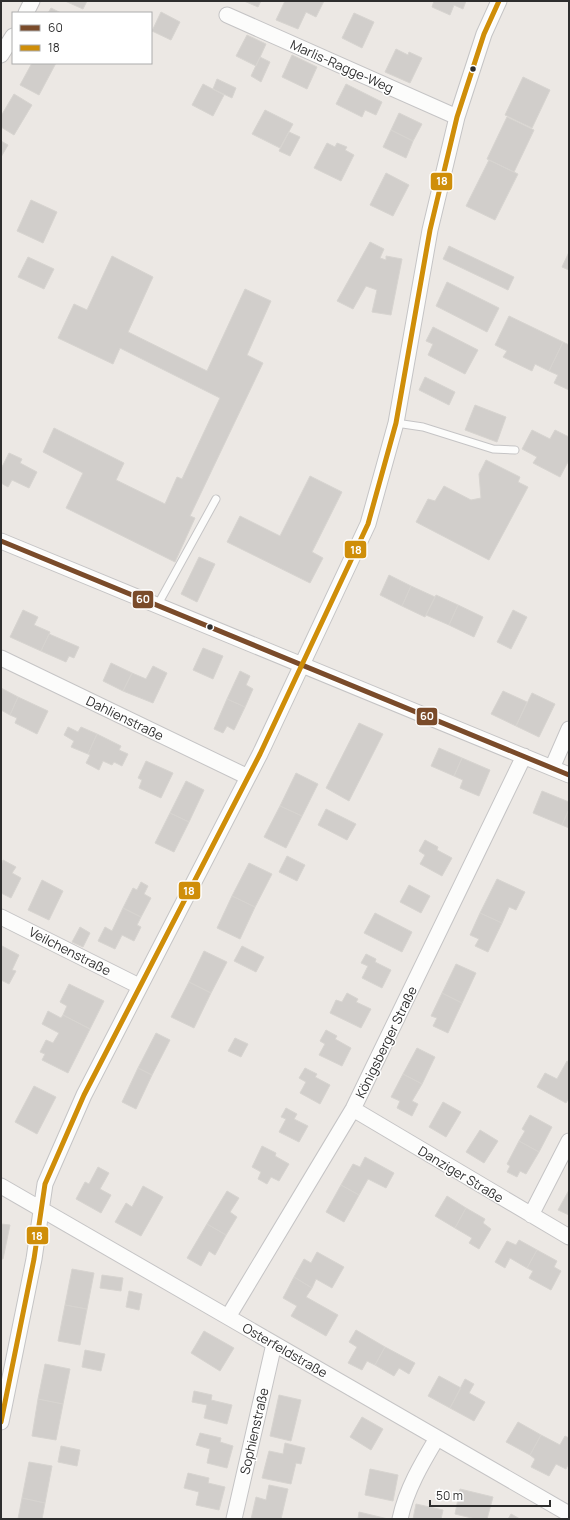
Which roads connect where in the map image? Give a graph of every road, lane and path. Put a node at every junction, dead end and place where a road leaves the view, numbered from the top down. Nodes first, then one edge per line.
1 (32, 1) edge
2 (499, 1) edge
3 (26, 12) edge
4 (227, 15) dead end
5 (12, 38) edge
6 (1, 55) edge
7 (457, 117) junction
8 (396, 423) junction
9 (515, 450) dead end
10 (216, 499) dead end
11 (1, 541) edge
12 (158, 606) junction
13 (1, 658) edge
14 (301, 665) junction
15 (569, 729) edge
16 (524, 756) junction
17 (552, 768) junction
18 (569, 775) edge
19 (248, 777) junction
20 (1, 917) edge
21 (139, 986) junction
22 (353, 1109) junction
23 (569, 1142) edge
24 (1, 1186) edge
25 (40, 1209) junction
26 (531, 1215) junction
27 (569, 1237) edge
28 (228, 1318) junction
29 (274, 1344) junction
30 (1, 1422) edge
31 (437, 1438) junction
32 (565, 1514) edge
33 (234, 1519) edge
34 (400, 1519) edge

1 - 3 street
2 - 7 street
4 - 7 street, Marlis-Ragge-Weg
5 - 6 street
7 - 8 street
8 - 9 lane
8 - 14 street
10 - 12 lane
11 - 12 street
12 - 14 street
13 - 19 street, Dahlienstraße
14 - 16 street
14 - 19 street
15 - 17 street
16 - 17 street
16 - 22 street, Königsberger Straße
17 - 18 street
19 - 21 street
20 - 21 street, Veilchenstraße
21 - 25 street
22 - 26 street, Danziger Straße
22 - 28 street, Königsberger Straße
23 - 26 street
24 - 25 street, Osterfeldstraße
25 - 28 street, Osterfeldstraße
25 - 30 street
26 - 27 street, Danziger Straße
28 - 29 street, Osterfeldstraße
29 - 31 street, Osterfeldstraße
29 - 33 street, Sophienstraße
31 - 32 street, Osterfeldstraße
31 - 34 street

